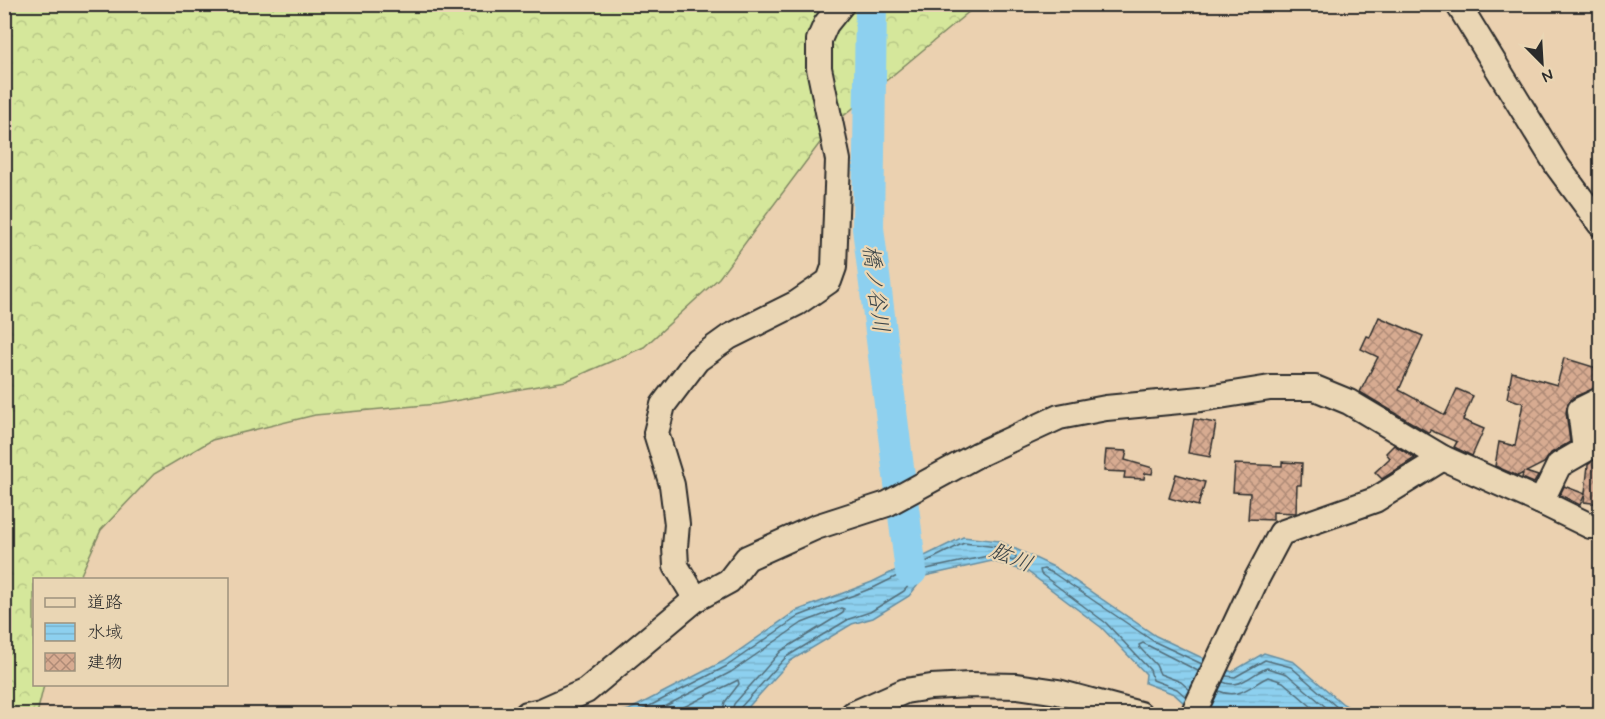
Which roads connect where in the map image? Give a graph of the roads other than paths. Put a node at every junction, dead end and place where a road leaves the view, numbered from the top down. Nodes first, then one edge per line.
1 (842, 4) edge
2 (1458, 4) edge
3 (1600, 224) edge
4 (1600, 400) edge
5 (1443, 458) junction
6 (1541, 502) junction
7 (1600, 526) edge
8 (696, 599) junction
9 (527, 714) edge
10 (853, 714) edge
11 (1140, 714) edge
12 (1193, 714) edge

1 - 8 street
2 - 3 street
4 - 6 street
5 - 6 street
5 - 8 street
5 - 12 street
6 - 7 street
8 - 9 street
10 - 11 street

